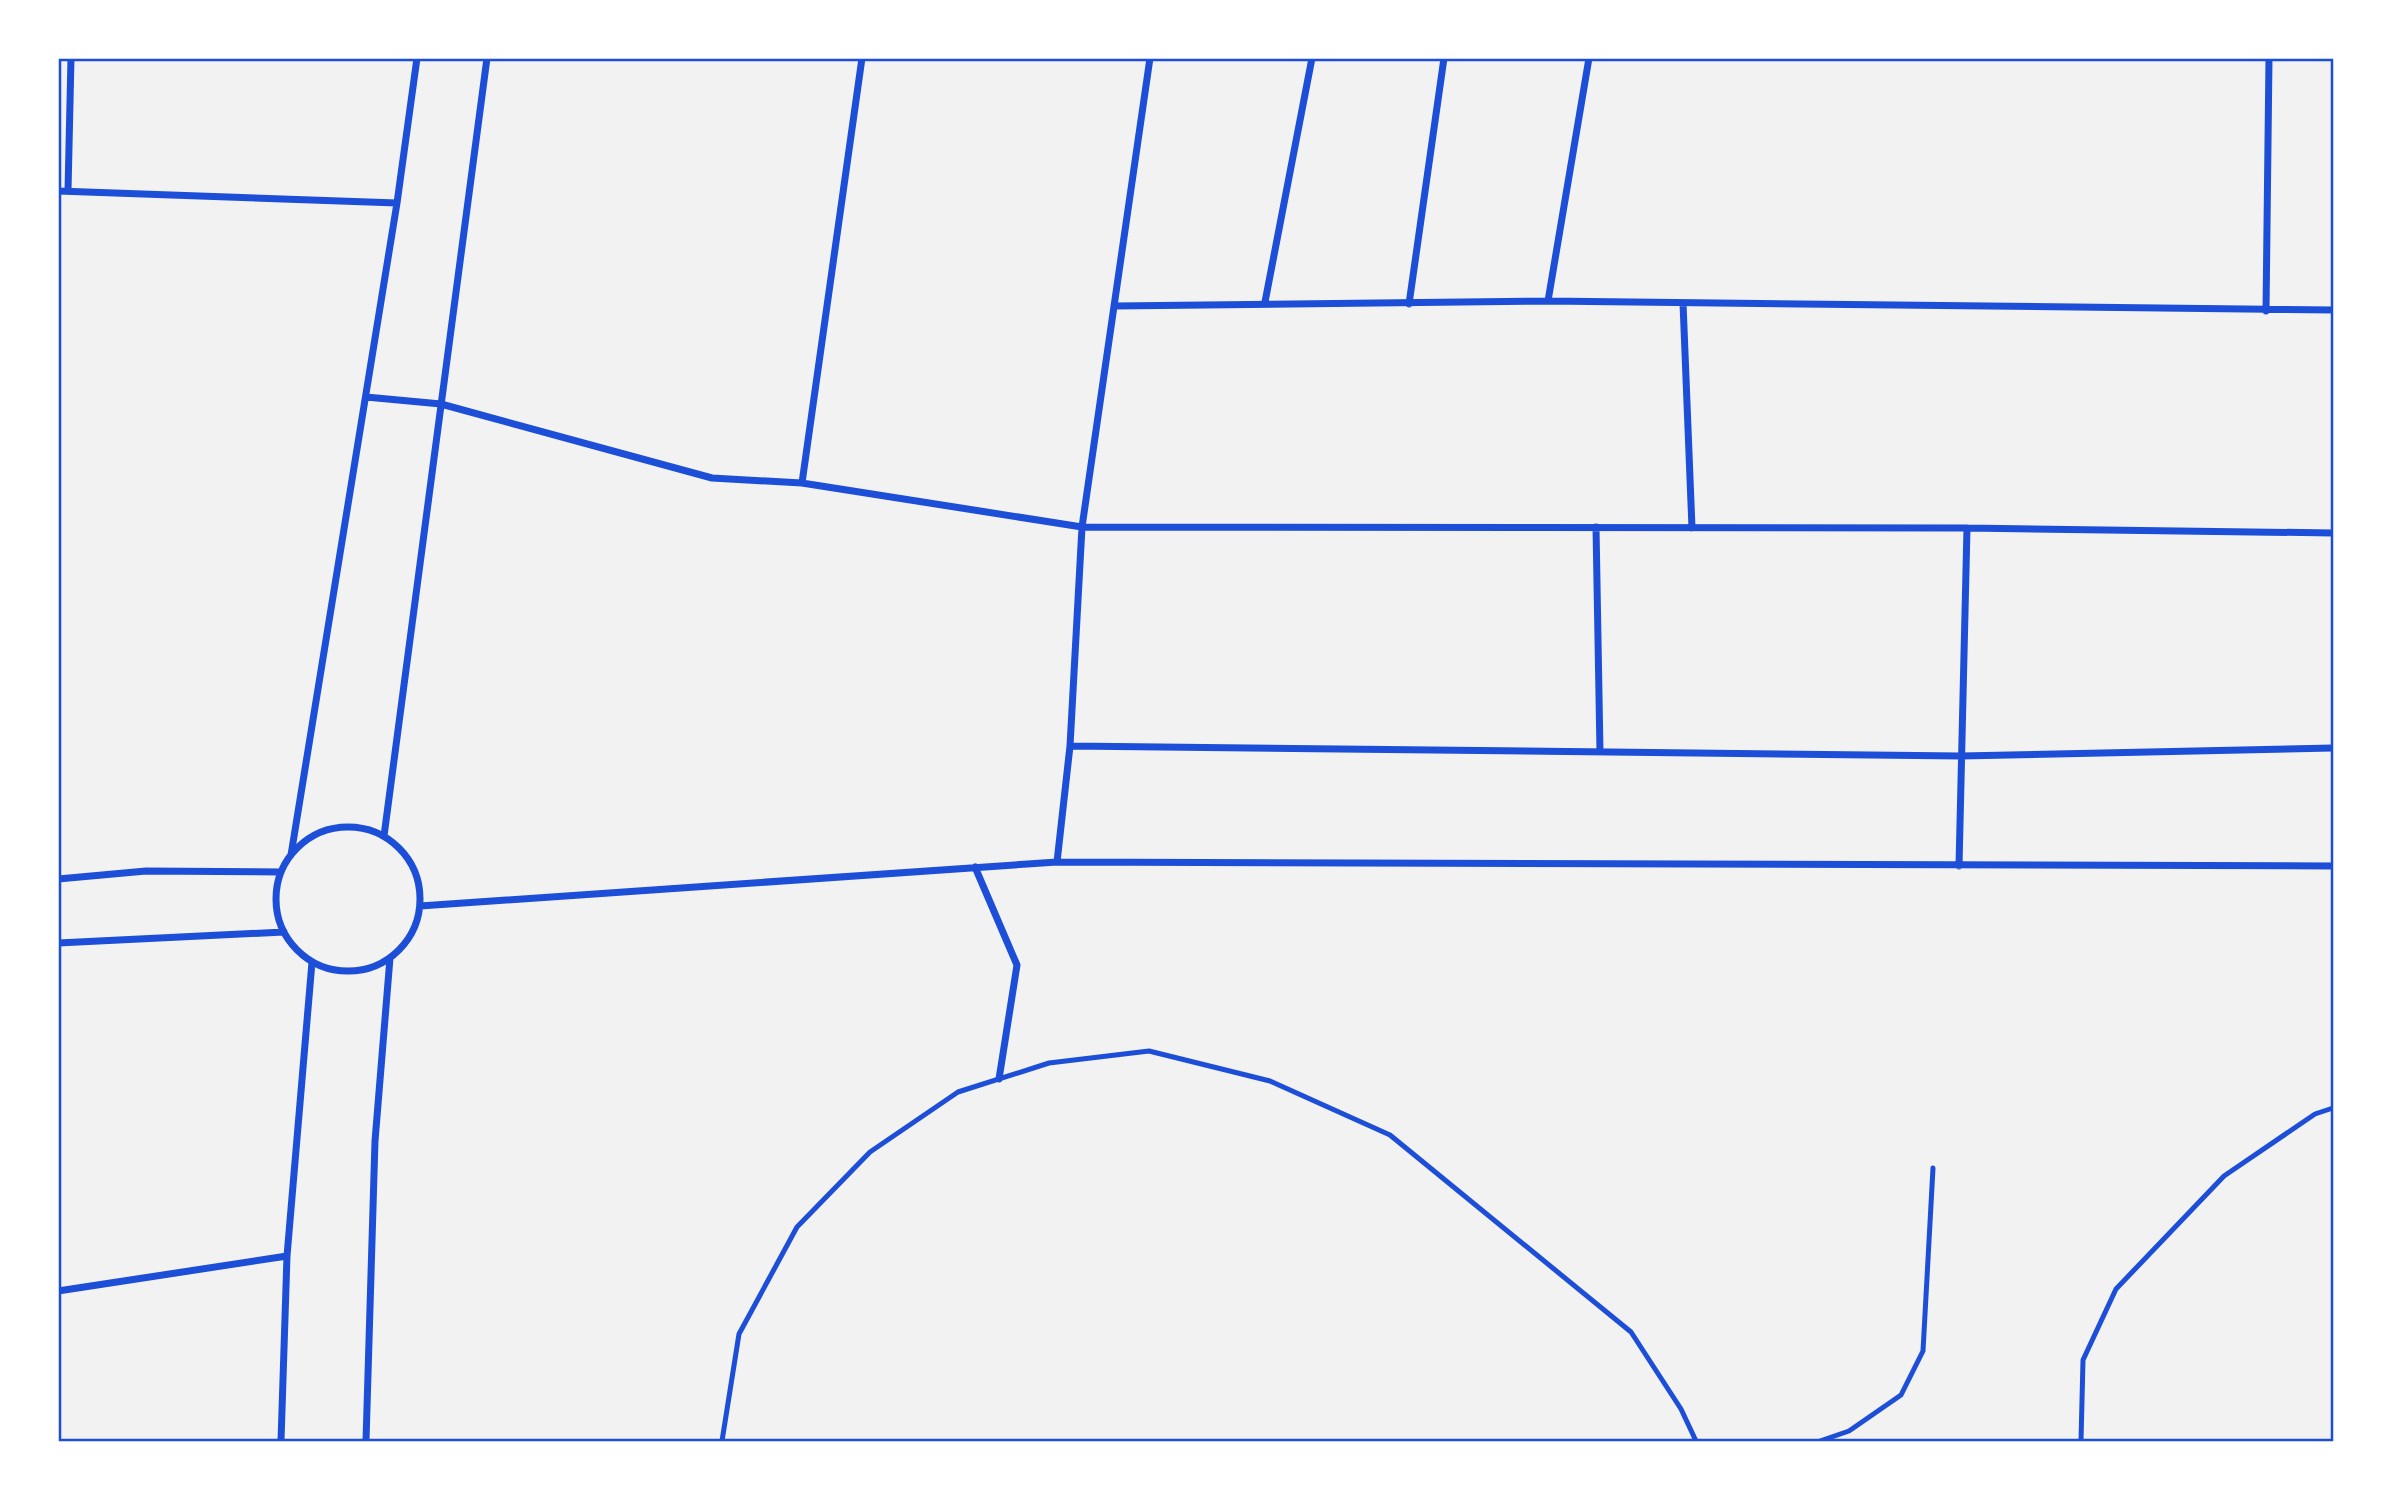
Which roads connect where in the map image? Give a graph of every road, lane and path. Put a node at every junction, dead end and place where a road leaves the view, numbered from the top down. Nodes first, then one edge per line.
1 (71, 58) edge
2 (417, 58) edge
3 (487, 58) edge
4 (862, 58) edge
5 (1150, 58) edge
6 (1312, 58) edge
7 (1444, 58) edge
8 (1590, 58) edge
9 (2269, 58) edge
10 (58, 191) edge
11 (68, 191) junction
12 (397, 203) junction
13 (1548, 301) junction
14 (1265, 302) junction
15 (1684, 303) junction
16 (1409, 304) junction
17 (1115, 306) junction
18 (2266, 310) junction
19 (2333, 310) edge
20 (366, 397) junction
21 (441, 404) junction
22 (802, 483) junction
23 (1082, 527) junction
24 (1596, 527) junction
25 (1692, 528) junction
26 (1967, 528) junction
27 (2333, 533) edge
28 (1070, 746) junction
29 (2333, 748) edge
30 (1600, 752) junction
31 (1961, 755) junction
32 (384, 836) junction
33 (292, 855) junction
34 (1057, 862) junction
35 (1959, 866) junction
36 (2333, 866) edge
37 (975, 867) junction
38 (281, 872) junction
39 (58, 879) edge
40 (420, 905) junction
41 (284, 932) junction
42 (58, 943) edge
43 (390, 958) junction
44 (312, 962) junction
45 (999, 1079) junction
46 (2333, 1108) edge
47 (1933, 1168) dead end
48 (286, 1256) junction
49 (58, 1291) edge
50 (281, 1441) edge
51 (366, 1441) edge
52 (722, 1441) edge
53 (1696, 1441) edge
54 (1820, 1441) edge
55 (2081, 1441) edge

1 - 11 street
2 - 12 street
3 - 21 street
4 - 22 street
5 - 17 street
6 - 14 street
7 - 16 street
8 - 13 street
9 - 18 street
10 - 11 street
11 - 12 street
12 - 20 street
13 - 15 street
13 - 16 street
14 - 16 street
14 - 17 street
15 - 18 street
15 - 25 street
17 - 23 street
18 - 19 street
20 - 21 street
20 - 33 street
21 - 22 street
21 - 32 street
22 - 23 street
23 - 24 street
23 - 28 street
24 - 25 street
24 - 30 street
25 - 26 street
26 - 27 street
26 - 31 street
28 - 30 street
28 - 34 street
29 - 31 street
30 - 31 street
31 - 35 street
32 - 33 street
32 - 40 street
33 - 38 street
34 - 35 street
34 - 37 street
35 - 36 street
37 - 40 street
37 - 45 street
38 - 39 street
38 - 41 street
40 - 43 street
41 - 42 street
41 - 44 street
43 - 44 street
43 - 51 street
44 - 48 street
45 - 52 lane
45 - 53 lane
46 - 55 lane
47 - 54 lane
48 - 49 street
48 - 50 street

